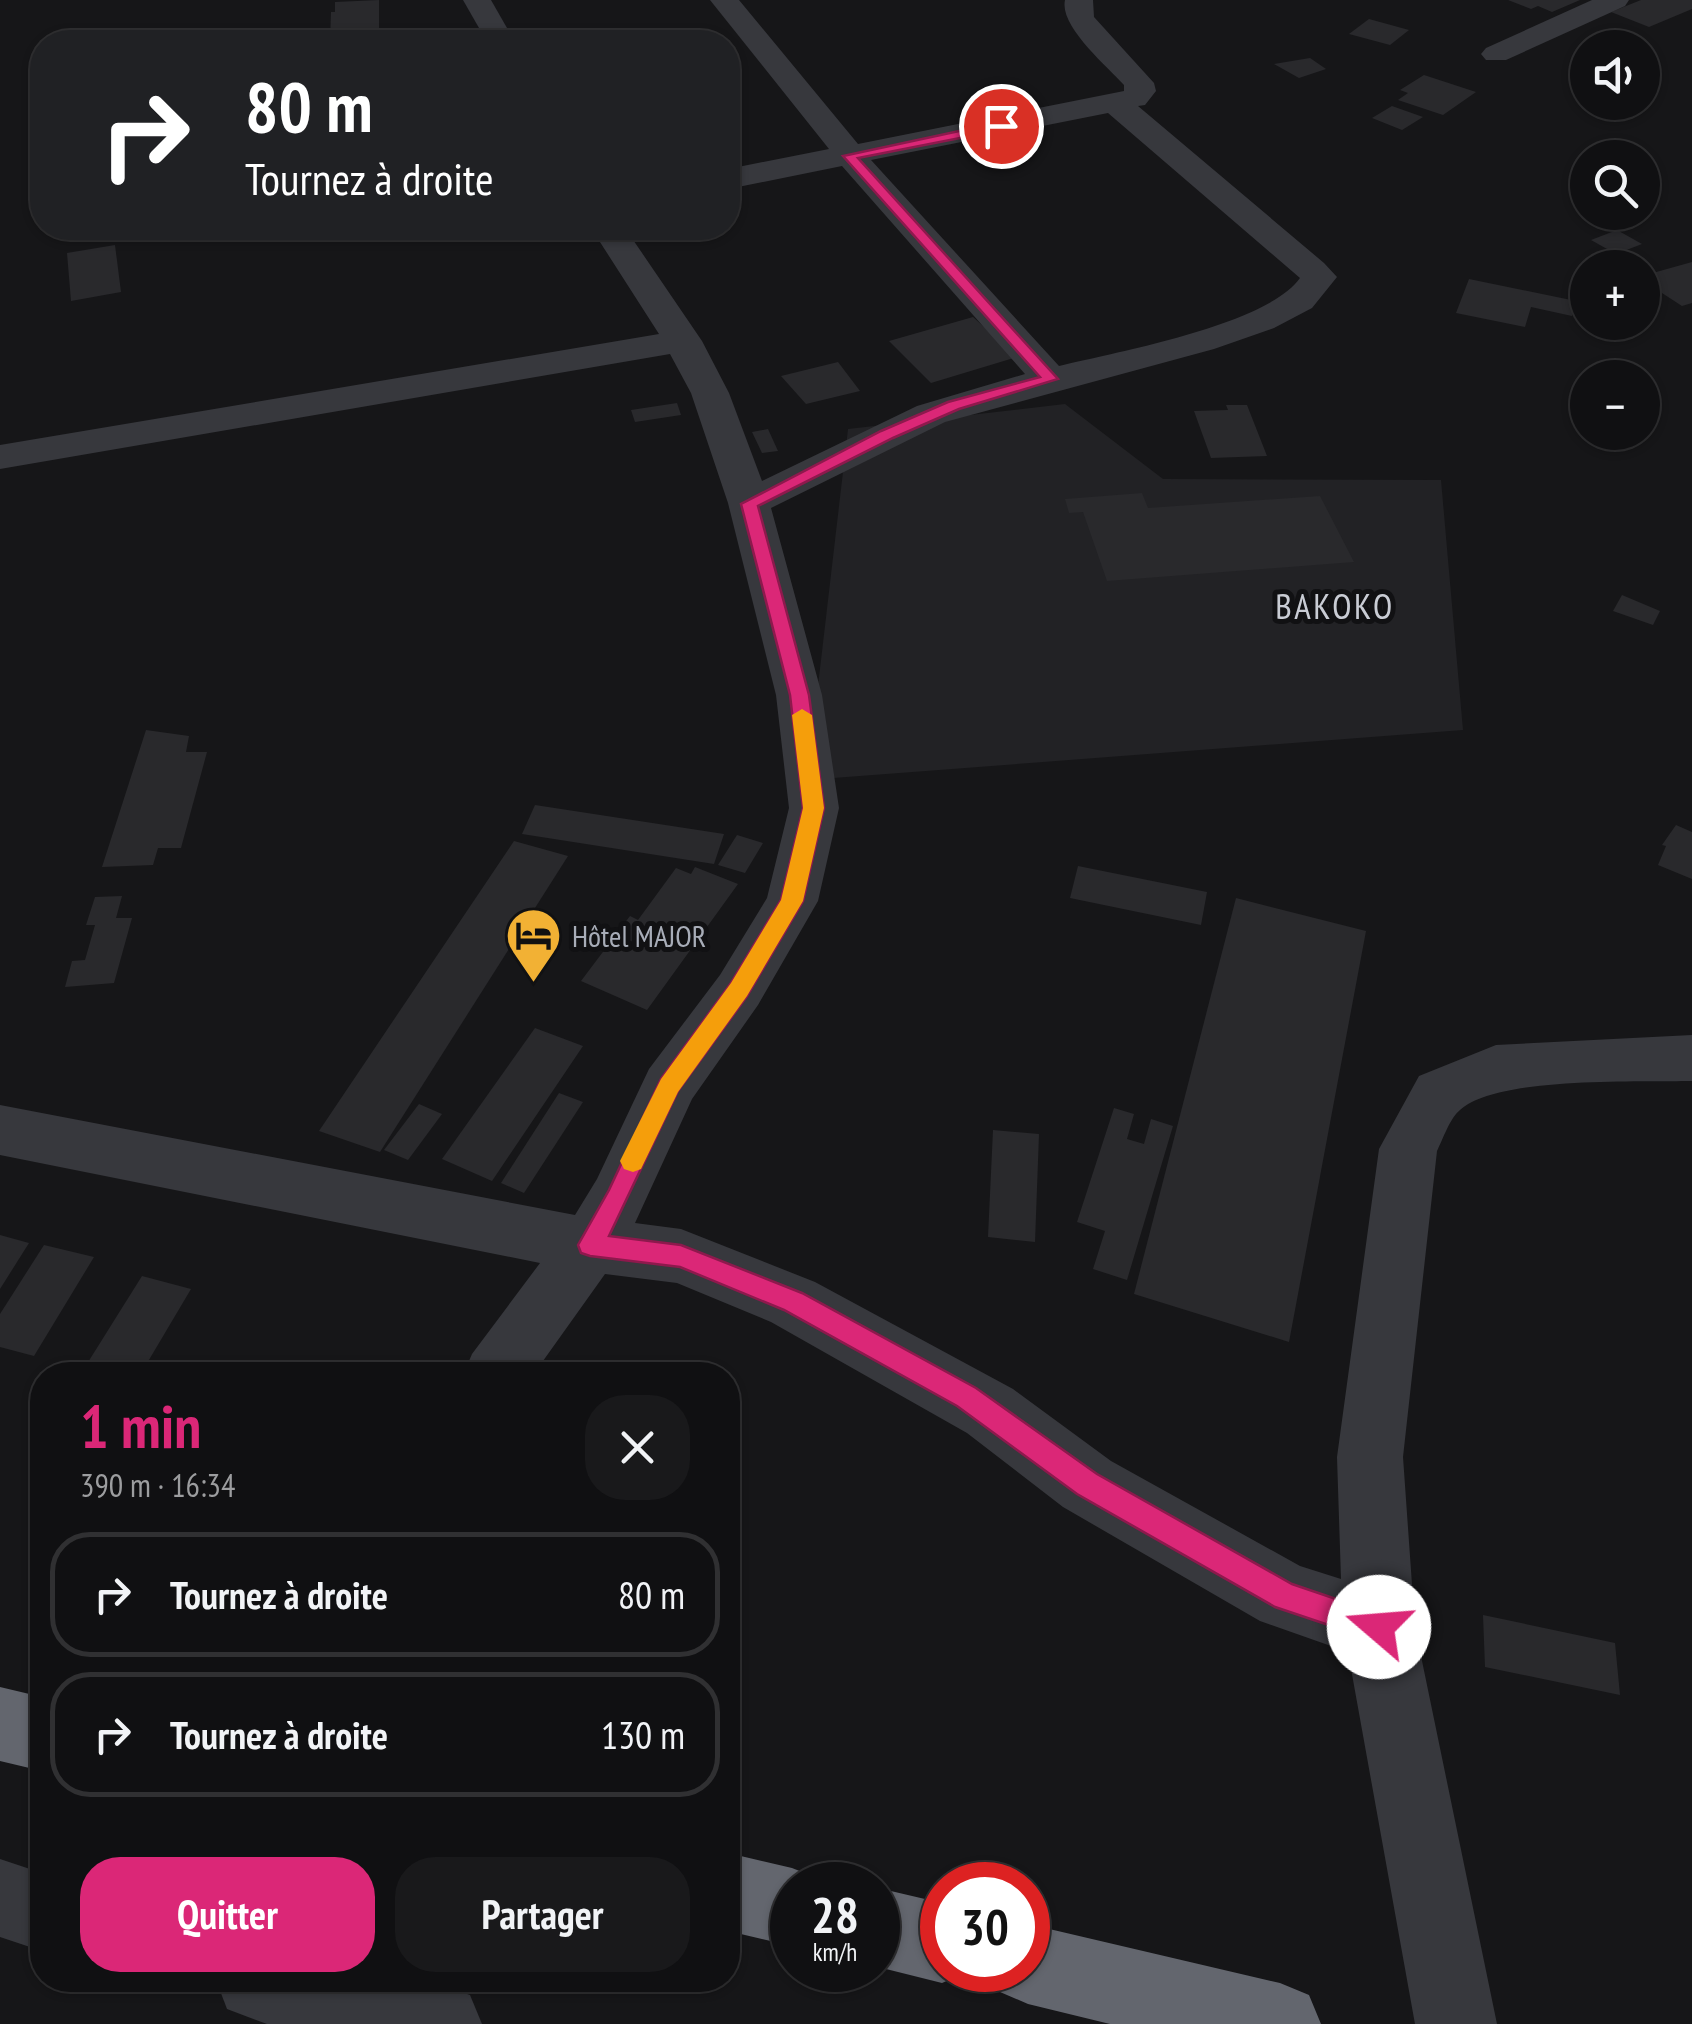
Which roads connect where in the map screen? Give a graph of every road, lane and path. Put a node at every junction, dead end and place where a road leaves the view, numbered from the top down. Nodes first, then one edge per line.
1 (477, 0) edge
2 (724, 0) edge
3 (1079, 0) edge
4 (1615, 0) edge
5 (493, 30) edge
6 (1496, 54) dead end
7 (1115, 103) junction
8 (849, 156) junction
9 (740, 176) edge
10 (616, 240) edge
11 (682, 341) junction
12 (1050, 379) junction
13 (0, 457) edge
14 (749, 504) junction
15 (1692, 1058) edge
16 (0, 1130) edge
17 (590, 1245) junction
18 (504, 1362) edge
19 (1379, 1627) junction
20 (0, 1724) edge
21 (30, 1731) edge
22 (740, 1895) edge
23 (0, 1898) edge
24 (770, 1902) edge
25 (30, 1908) edge
26 (1050, 1969) edge
27 (294, 1992) edge
28 (441, 2024) edge
29 (1280, 2024) edge
30 (1456, 2024) edge

1 - 5 street
2 - 8 street
3 - 7 street
4 - 6 street
7 - 8 street
7 - 12 street
8 - 9 street
8 - 12 street
10 - 11 street
11 - 13 street
11 - 14 street
12 - 14 street
14 - 17 street
15 - 19 street
16 - 17 street
17 - 18 street
17 - 19 street
19 - 30 street
20 - 21 highway
22 - 24 highway
23 - 25 street
26 - 29 highway
27 - 28 street

